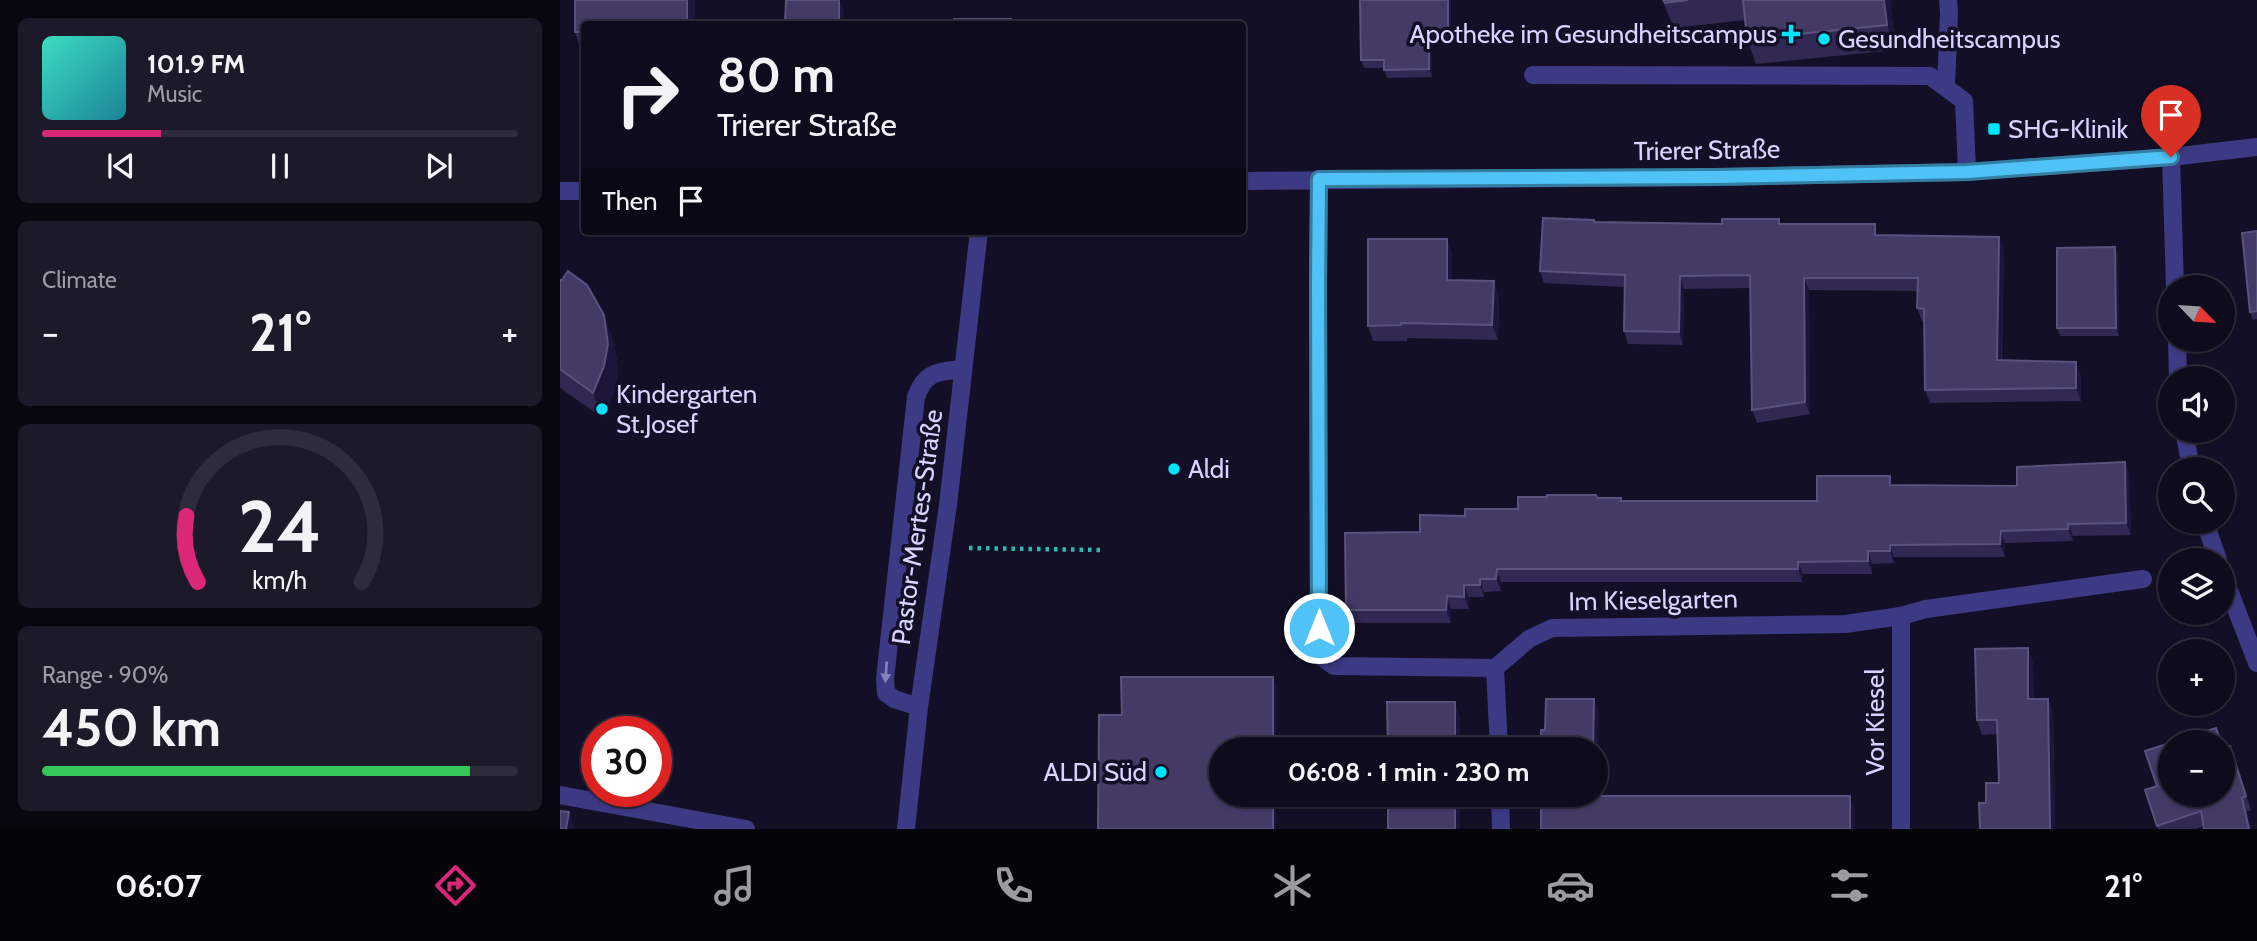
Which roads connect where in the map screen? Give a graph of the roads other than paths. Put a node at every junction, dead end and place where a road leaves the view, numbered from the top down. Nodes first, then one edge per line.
1 (1948, 0) edge
2 (1533, 75) dead end
3 (1946, 86) junction
4 (2257, 147) edge
5 (2171, 157) junction
6 (1967, 172) junction
7 (1319, 179) junction
8 (1246, 181) edge
9 (560, 191) edge
10 (581, 191) edge
11 (979, 235) edge
12 (2175, 275) edge
13 (963, 369) junction
14 (2143, 579) dead end
15 (2235, 606) edge
16 (1900, 616) junction
17 (2257, 663) edge
18 (1495, 668) junction
19 (919, 707) junction
20 (1498, 737) edge
21 (560, 795) edge
22 (1500, 807) edge
23 (746, 829) edge
24 (906, 829) edge
25 (1501, 829) edge
26 (1901, 829) edge

1 - 3 street
2 - 3 street
3 - 6 street
4 - 5 street, Trierer Straße
5 - 6 street, Trierer Straße
5 - 12 street
6 - 7 street, Trierer Straße
7 - 8 street, Trierer Straße
7 - 18 street
9 - 10 street
11 - 13 street, Pastor-Mertes-Straße
13 - 19 street, Pastor-Mertes-Straße
13 -> 19 street
14 - 16 street, Im Kieselgarten
15 - 17 street
16 - 18 street, Im Kieselgarten
16 - 26 street, Vor Kiesel
18 - 20 street
19 - 24 street, Pastor-Mertes-Straße
21 - 23 street
22 - 25 street

